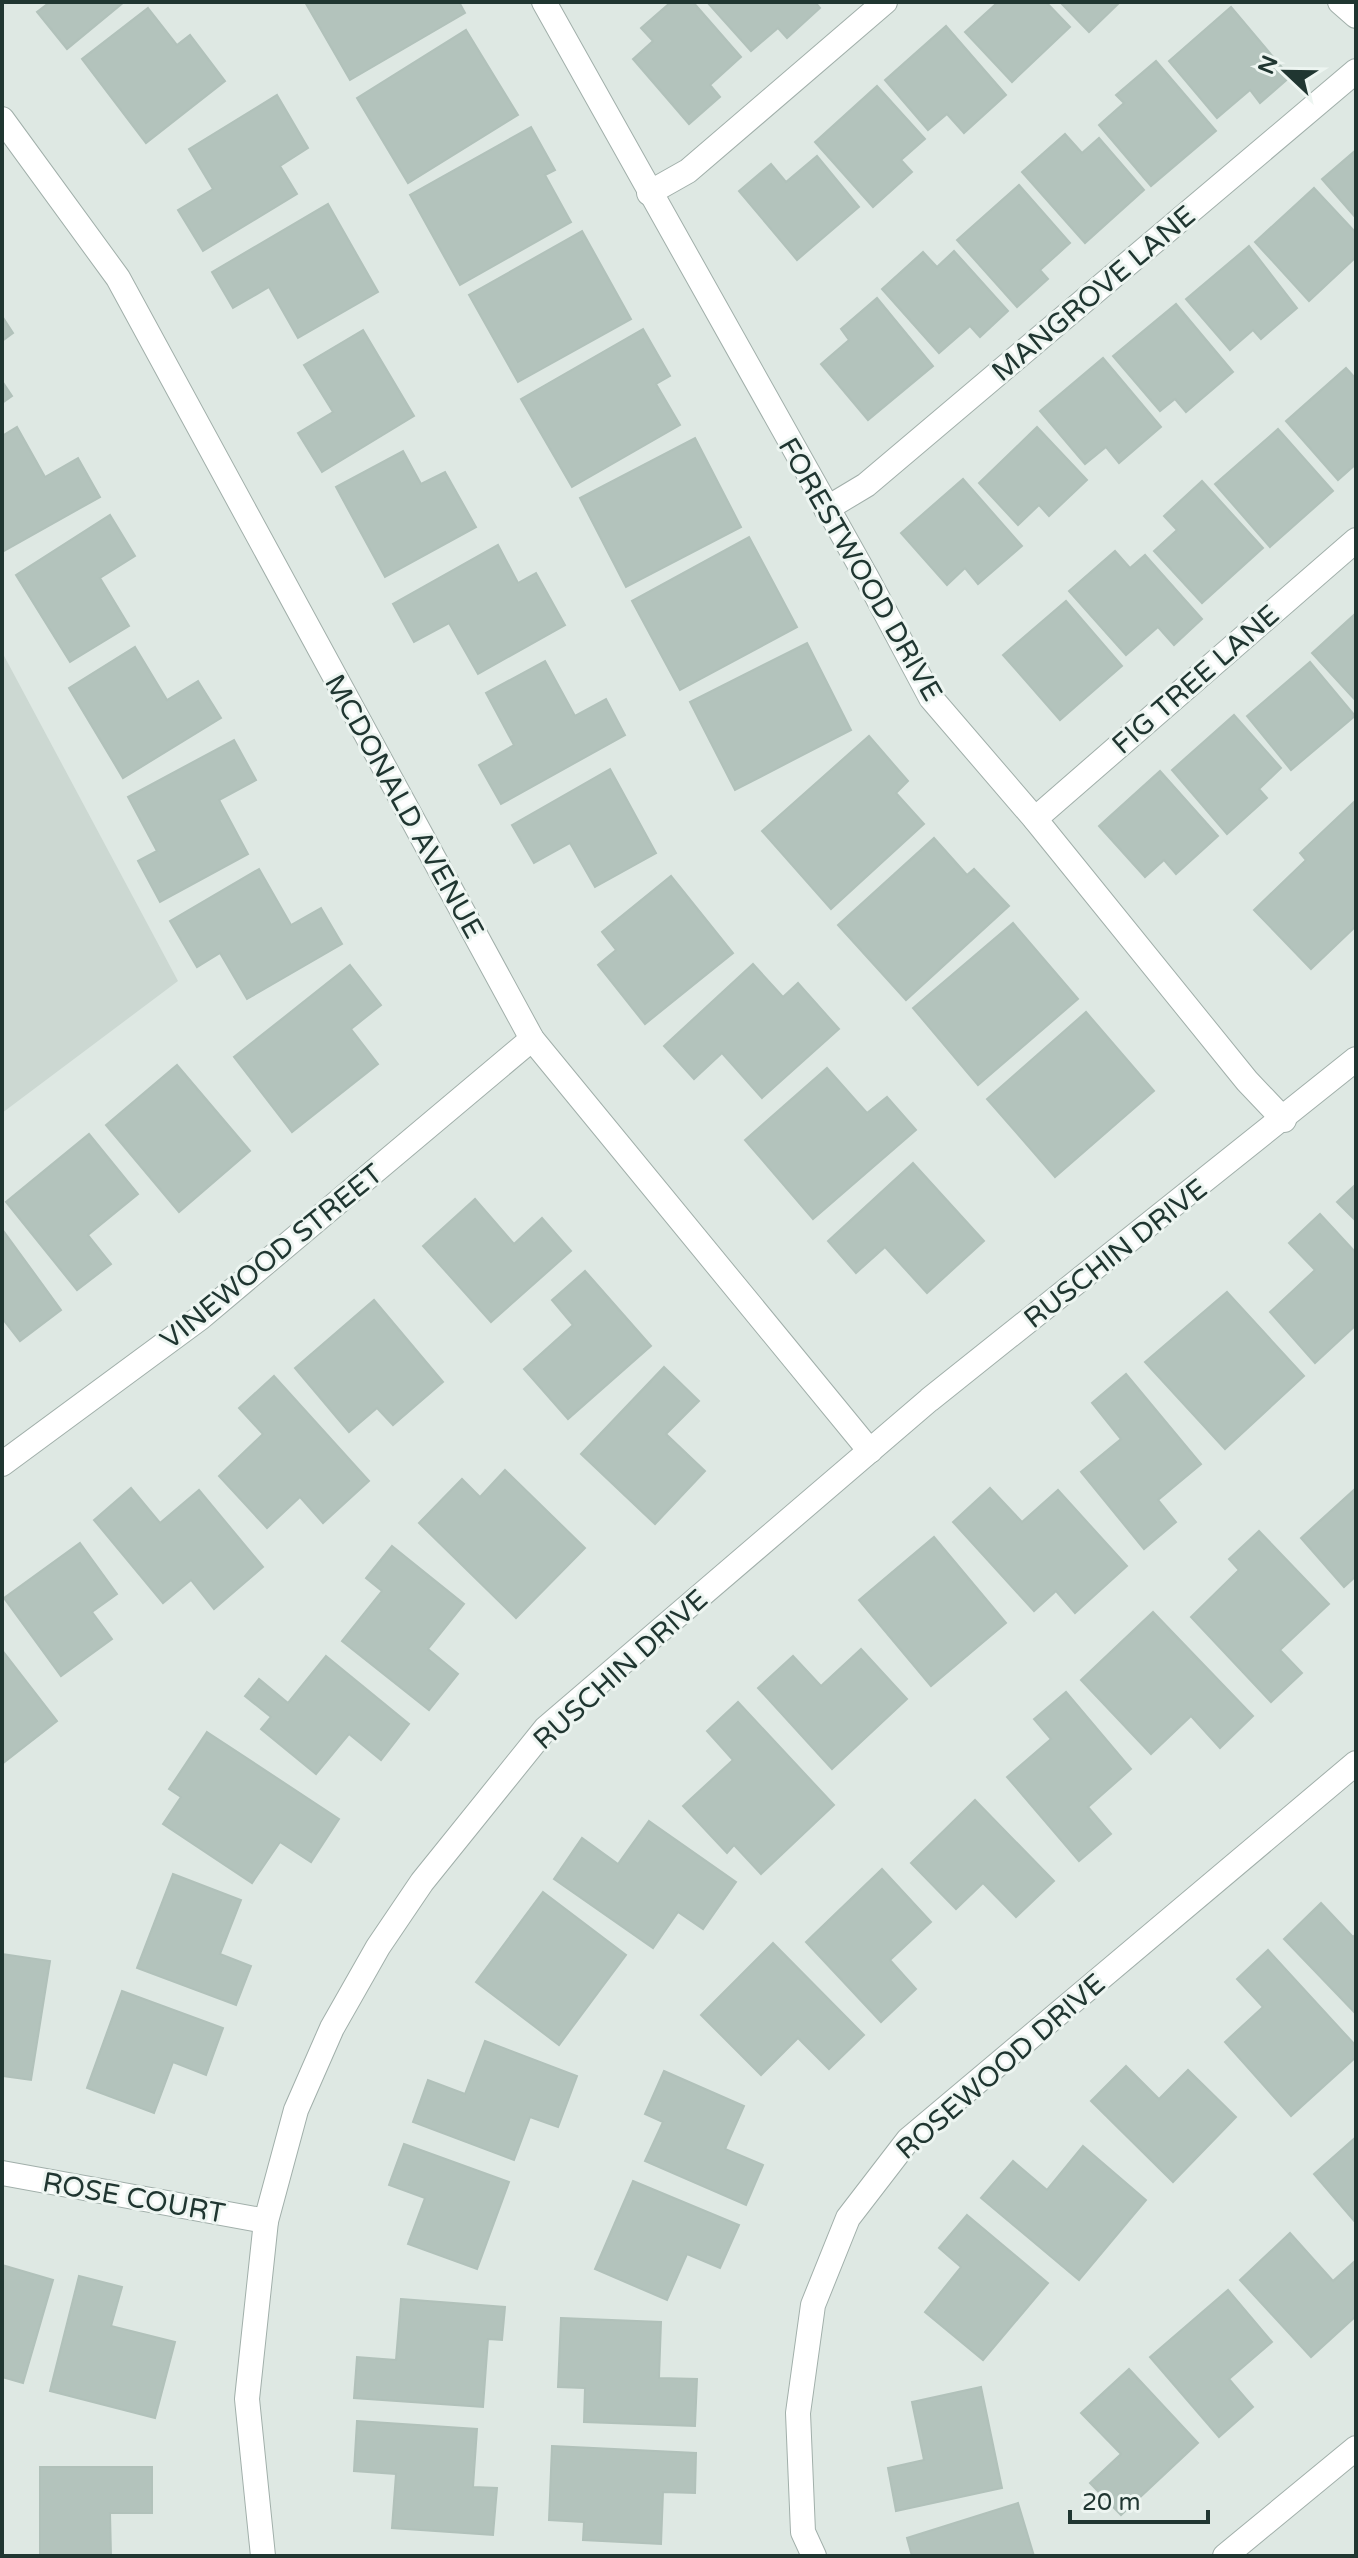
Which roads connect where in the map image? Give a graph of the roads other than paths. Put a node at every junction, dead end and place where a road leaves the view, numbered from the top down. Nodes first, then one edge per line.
1 (544, 2) edge
2 (885, 2) edge
3 (1340, 2) edge
4 (1356, 16) edge
5 (1356, 71) edge
6 (2, 119) edge
7 (649, 193) junction
8 (826, 509) junction
9 (1356, 540) edge
10 (1035, 819) junction
11 (532, 1039) junction
12 (1356, 1059) edge
13 (1284, 1120) junction
14 (870, 1451) junction
15 (2, 1464) edge
16 (1356, 1763) edge
17 (2, 2173) edge
18 (266, 2221) junction
19 (1356, 2448) edge
20 (263, 2556) edge
21 (814, 2556) edge
22 (1225, 2556) edge

1 - 7 street, FORESTWOOD DRIVE
2 - 7 street
3 - 4 street
5 - 8 street, MANGROVE LANE
6 - 11 street, MCDONALD AVENUE
7 - 8 street, FORESTWOOD DRIVE
8 - 10 street, FORESTWOOD DRIVE
9 - 10 street, FIG TREE LANE
10 - 13 street, FORESTWOOD DRIVE
11 - 14 street, MCDONALD AVENUE
11 - 15 street, VINEWOOD STREET
12 - 13 street, RUSCHIN DRIVE
13 - 14 street, RUSCHIN DRIVE
14 - 18 street, RUSCHIN DRIVE
16 - 21 street, ROSEWOOD DRIVE
17 - 18 street, ROSE COURT
18 - 20 street, RUSCHIN DRIVE
19 - 22 street

